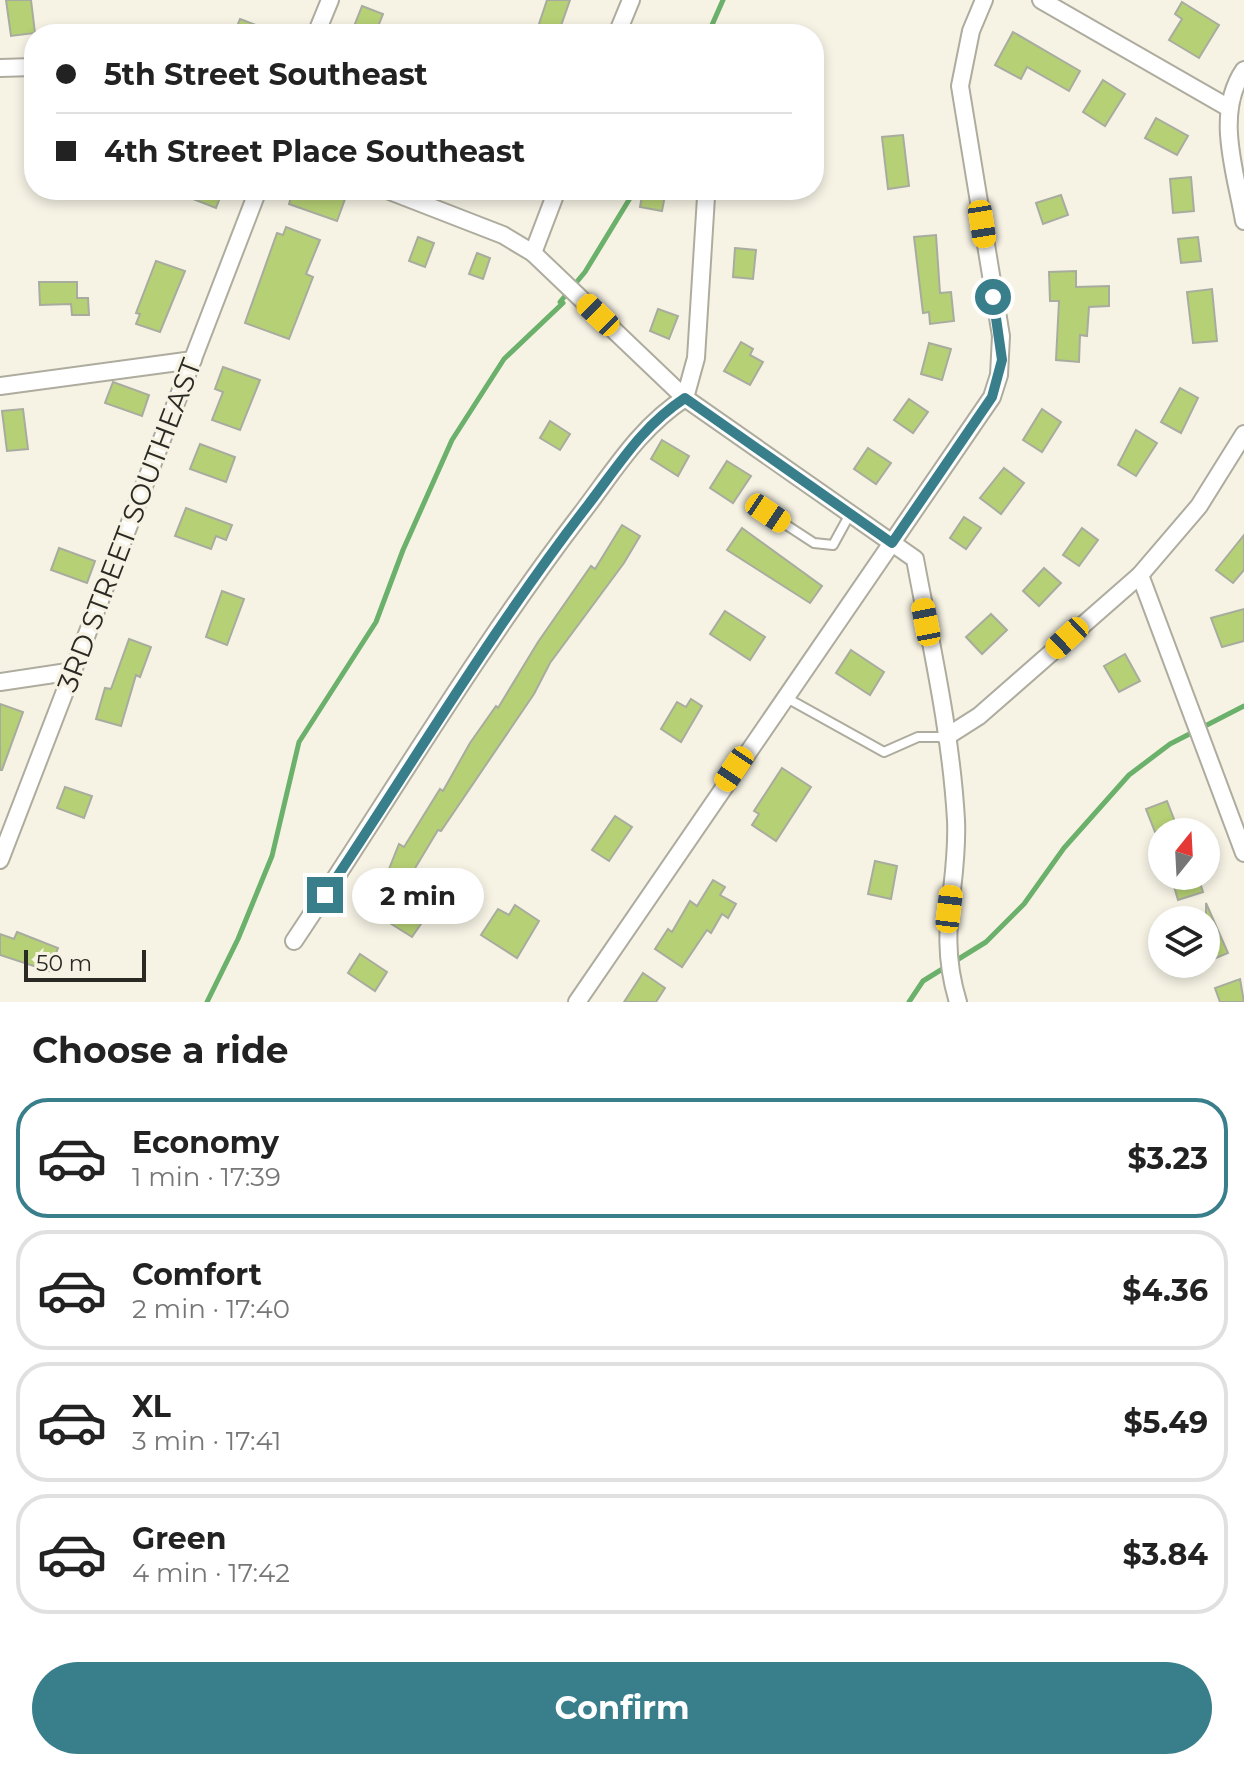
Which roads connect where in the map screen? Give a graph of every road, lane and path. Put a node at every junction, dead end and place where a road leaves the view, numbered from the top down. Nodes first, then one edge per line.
1 (330, 0) edge
2 (631, 0) edge
3 (984, 0) edge
4 (1041, 0) edge
5 (320, 24) edge
6 (621, 24) edge
7 (24, 67) edge
8 (0, 68) edge
9 (1244, 70) edge
10 (1229, 108) junction
11 (254, 200) edge
12 (413, 200) edge
13 (553, 200) edge
14 (706, 200) edge
15 (1244, 221) edge
16 (533, 253) junction
17 (193, 360) junction
18 (0, 386) edge
19 (685, 398) junction
20 (1244, 434) edge
21 (768, 513) dead end
22 (850, 514) junction
23 (892, 543) junction
24 (1140, 575) junction
25 (74, 671) junction
26 (0, 682) edge
27 (785, 696) junction
28 (946, 737) junction
29 (1244, 853) edge
30 (0, 860) edge
31 (294, 941) dead end
32 (577, 1002) edge
33 (958, 1002) edge

1 - 5 street
2 - 6 street
3 - 23 street
4 - 10 street
7 - 8 street
9 - 10 street
10 - 15 street
11 - 17 street, 3RD STREET SOUTHEAST
12 - 16 street
13 - 16 street
14 - 19 street
16 - 19 street
17 - 18 street
17 - 25 street, 3RD STREET SOUTHEAST
19 - 22 street
19 - 31 street
20 - 24 street
21 - 22 lane
22 - 23 street
23 - 27 street
23 - 28 street
24 - 28 street
24 - 29 street
25 - 26 street
25 - 30 street, 3RD STREET SOUTHEAST
27 - 28 lane
27 - 32 street
28 - 33 street

